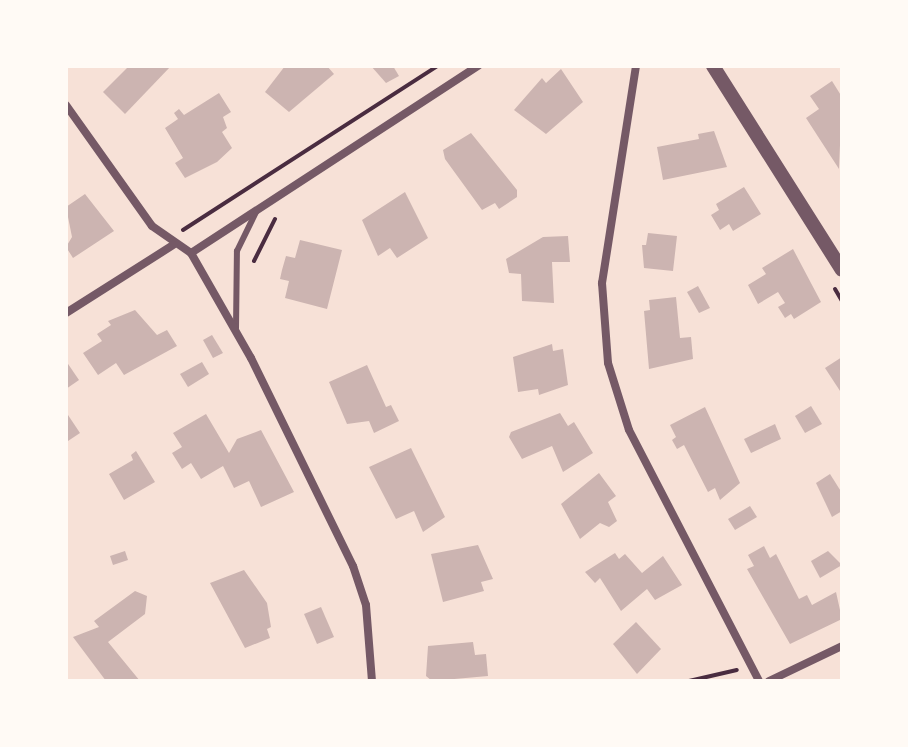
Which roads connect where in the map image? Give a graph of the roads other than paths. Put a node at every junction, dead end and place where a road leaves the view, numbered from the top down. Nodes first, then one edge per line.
1 (478, 66) edge
2 (636, 66) edge
3 (713, 66) edge
4 (66, 105) edge
5 (257, 211) junction
6 (170, 243) junction
7 (191, 253) junction
8 (842, 270) edge
9 (66, 313) edge
10 (236, 332) junction
11 (842, 646) edge
12 (372, 681) edge
13 (759, 681) edge
14 (769, 681) edge

1 - 5 street
2 - 13 street
3 - 8 street
4 - 6 street
5 - 7 street
5 - 10 lane
6 - 7 street
6 - 9 street
7 - 10 street
10 - 12 street
11 - 14 street

